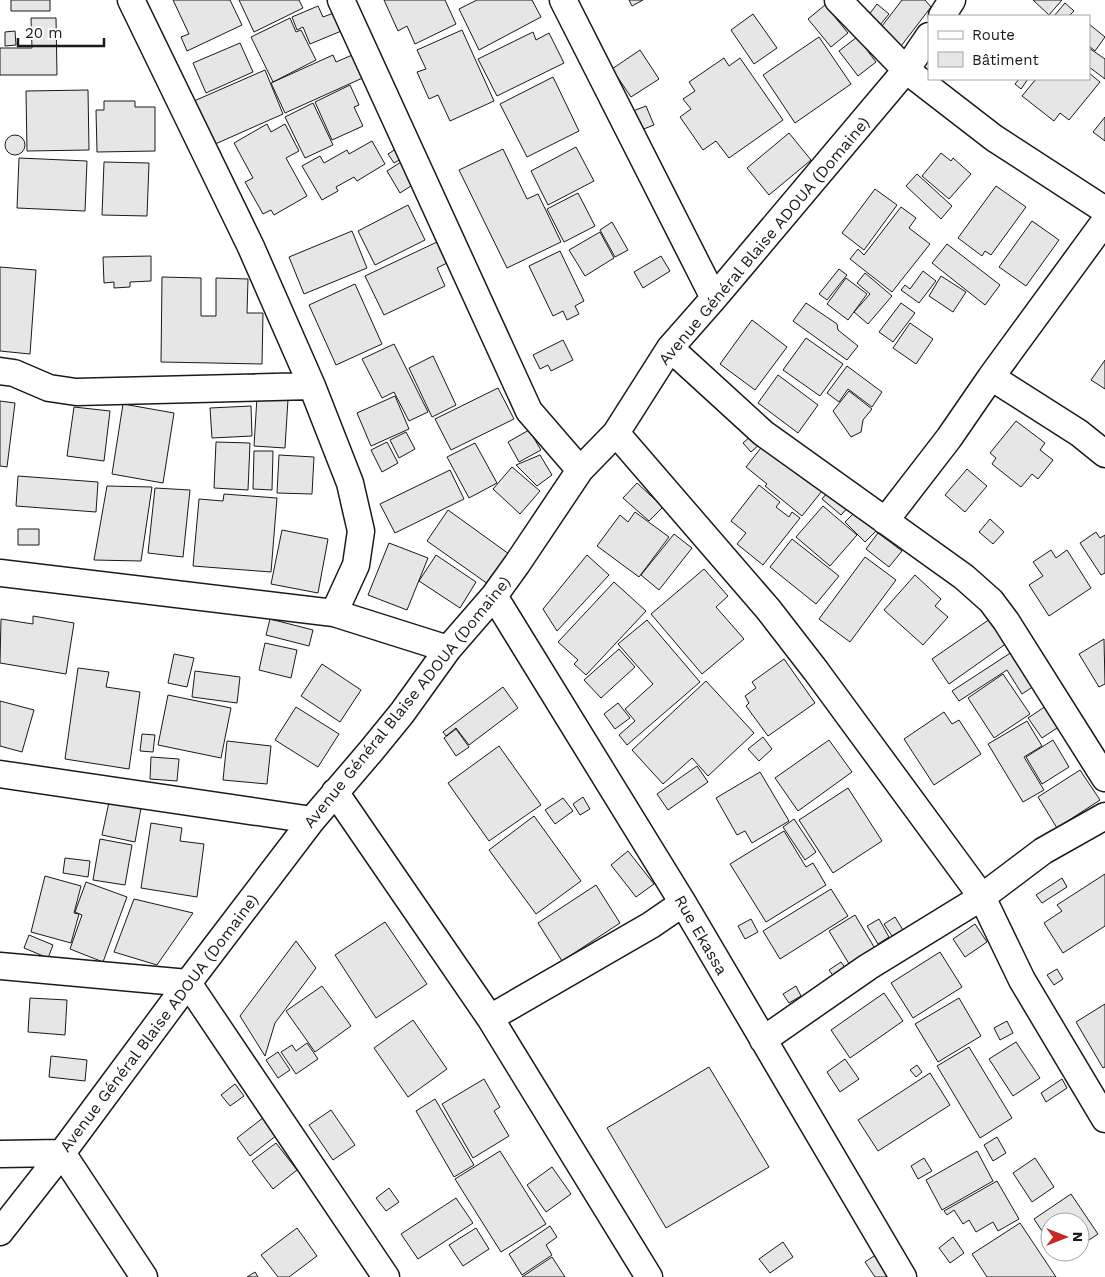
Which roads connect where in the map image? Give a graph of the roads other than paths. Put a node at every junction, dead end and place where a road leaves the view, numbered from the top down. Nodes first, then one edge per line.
1 (131, 0) edge
2 (341, 0) edge
3 (563, 0) edge
4 (838, 0) edge
5 (952, 0) edge
6 (943, 15) edge
7 (928, 37) edge
8 (906, 70) junction
9 (1105, 210) edge
10 (1105, 220) edge
11 (714, 298) junction
12 (670, 348) junction
13 (0, 371) edge
14 (991, 377) junction
15 (312, 386) junction
16 (616, 433) junction
17 (1105, 454) edge
18 (580, 470) junction
19 (885, 521) junction
20 (0, 573) edge
21 (494, 596) junction
22 (334, 613) junction
23 (448, 649) junction
24 (0, 774) edge
25 (1105, 778) edge
26 (335, 792) junction
27 (1105, 816) edge
28 (312, 820) junction
29 (982, 896) junction
30 (683, 903) junction
31 (0, 966) edge
32 (188, 983) junction
33 (490, 1018) junction
34 (763, 1040) junction
35 (1105, 1119) edge
36 (62, 1153) junction
37 (0, 1154) edge
38 (0, 1232) edge
39 (144, 1277) edge
40 (386, 1277) edge
41 (649, 1277) edge
42 (903, 1277) edge

1 - 15 street
2 - 18 street
3 - 11 street
4 - 8 street
5 - 6 street
7 - 8 street, Avenue Général Blaise ADOUA (Domaine)
8 - 9 street
8 - 11 street, Avenue Général Blaise ADOUA (Domaine)
10 - 14 street
11 - 12 street, Avenue Général Blaise ADOUA (Domaine)
12 - 16 street, Avenue Général Blaise ADOUA (Domaine)
12 - 19 street
13 - 15 street
14 - 17 street
14 - 19 street
15 - 22 street
16 - 18 street, Avenue Général Blaise ADOUA (Domaine)
16 - 29 street
18 - 21 street, Avenue Général Blaise ADOUA (Domaine)
19 - 25 street
20 - 22 street
21 - 23 street, Avenue Général Blaise ADOUA (Domaine)
21 - 30 street, Rue Ekassa
22 - 23 street
23 - 26 street, Avenue Général Blaise ADOUA (Domaine)
24 - 28 street
26 - 28 street, Avenue Général Blaise ADOUA (Domaine)
26 - 33 street
27 - 29 street
28 - 32 street, Avenue Général Blaise ADOUA (Domaine)
29 - 34 street
29 - 35 street
30 - 33 street
30 - 34 street, Rue Ekassa
31 - 32 street
32 - 36 street, Avenue Général Blaise ADOUA (Domaine)
32 - 40 street
33 - 41 street
34 - 42 street, Rue Ekassa
36 - 37 street
36 - 38 street, Avenue Général Blaise ADOUA (Domaine)
36 - 39 street

